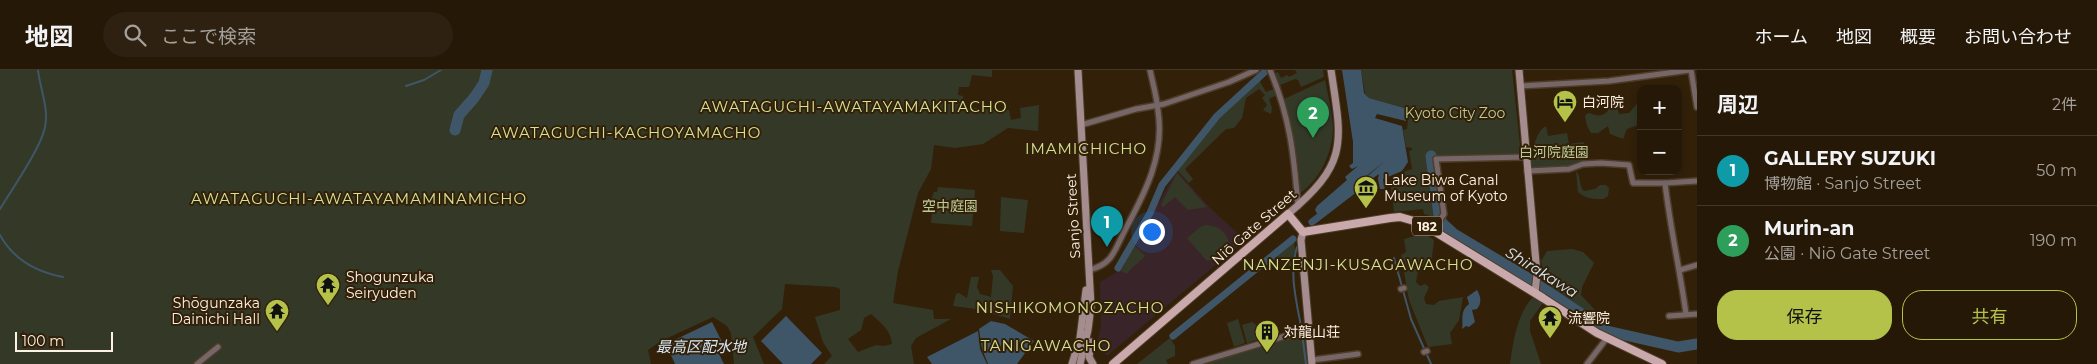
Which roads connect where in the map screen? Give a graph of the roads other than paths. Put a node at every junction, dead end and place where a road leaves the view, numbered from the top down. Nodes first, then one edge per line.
1 (1078, 70) edge
2 (1150, 70) edge
3 (1256, 70) edge
4 (1270, 70) edge
5 (1331, 70) edge
6 (1519, 70) edge
7 (1691, 70) edge
8 (1521, 86) junction
9 (1157, 104) junction
10 (1697, 107) edge
11 (1081, 125) junction
12 (1526, 157) junction
13 (1527, 171) junction
14 (1697, 180) edge
15 (1665, 183) junction
16 (1298, 206) junction
17 (1288, 214) junction
18 (1433, 230) junction
19 (1303, 232) junction
20 (1697, 265) edge
21 (1089, 270) junction
22 (1680, 270) junction
23 (1536, 291) junction
24 (1686, 314) junction
25 (1697, 314) edge
26 (1669, 316) dead end
27 (1308, 323) junction
28 (1607, 338) junction
29 (218, 347) dead end
30 (1358, 354) dead end
31 (1114, 362) edge
32 (1312, 362) edge
33 (197, 364) edge
34 (1072, 364) edge
35 (1080, 364) edge
36 (1093, 364) edge
37 (1107, 364) edge
38 (1192, 364) edge
39 (1587, 364) edge
40 (1662, 364) edge

1 - 11 street, Sanjo Street
2 - 9 street
3 - 9 street
4 - 16 street
5 - 16 street, Niō Gate Street
6 - 8 street
7 - 8 street
7 - 10 street
8 - 12 street
9 - 11 street
9 - 21 street
11 - 21 street, Sanjo Street
12 - 13 street
12 - 18 street
13 - 15 street
13 - 23 street
14 - 15 street
15 - 22 street
16 - 17 street, Niō Gate Street
17 - 19 main road
17 - 31 main road, Niō Gate Street
18 - 19 main road, 182
18 - 23 main road, 182
19 - 27 street
20 - 22 street
21 - 34 street, Sanjo Street
21 - 35 street, Sanjo Street
21 - 36 street
22 - 24 street
23 - 28 main road, 182
24 - 25 street
24 - 26 street
27 - 32 street
27 - 38 street
28 - 39 street
28 - 40 main road, 182
29 - 33 street
30 - 32 street
31 - 37 main road, Niō Gate Street

